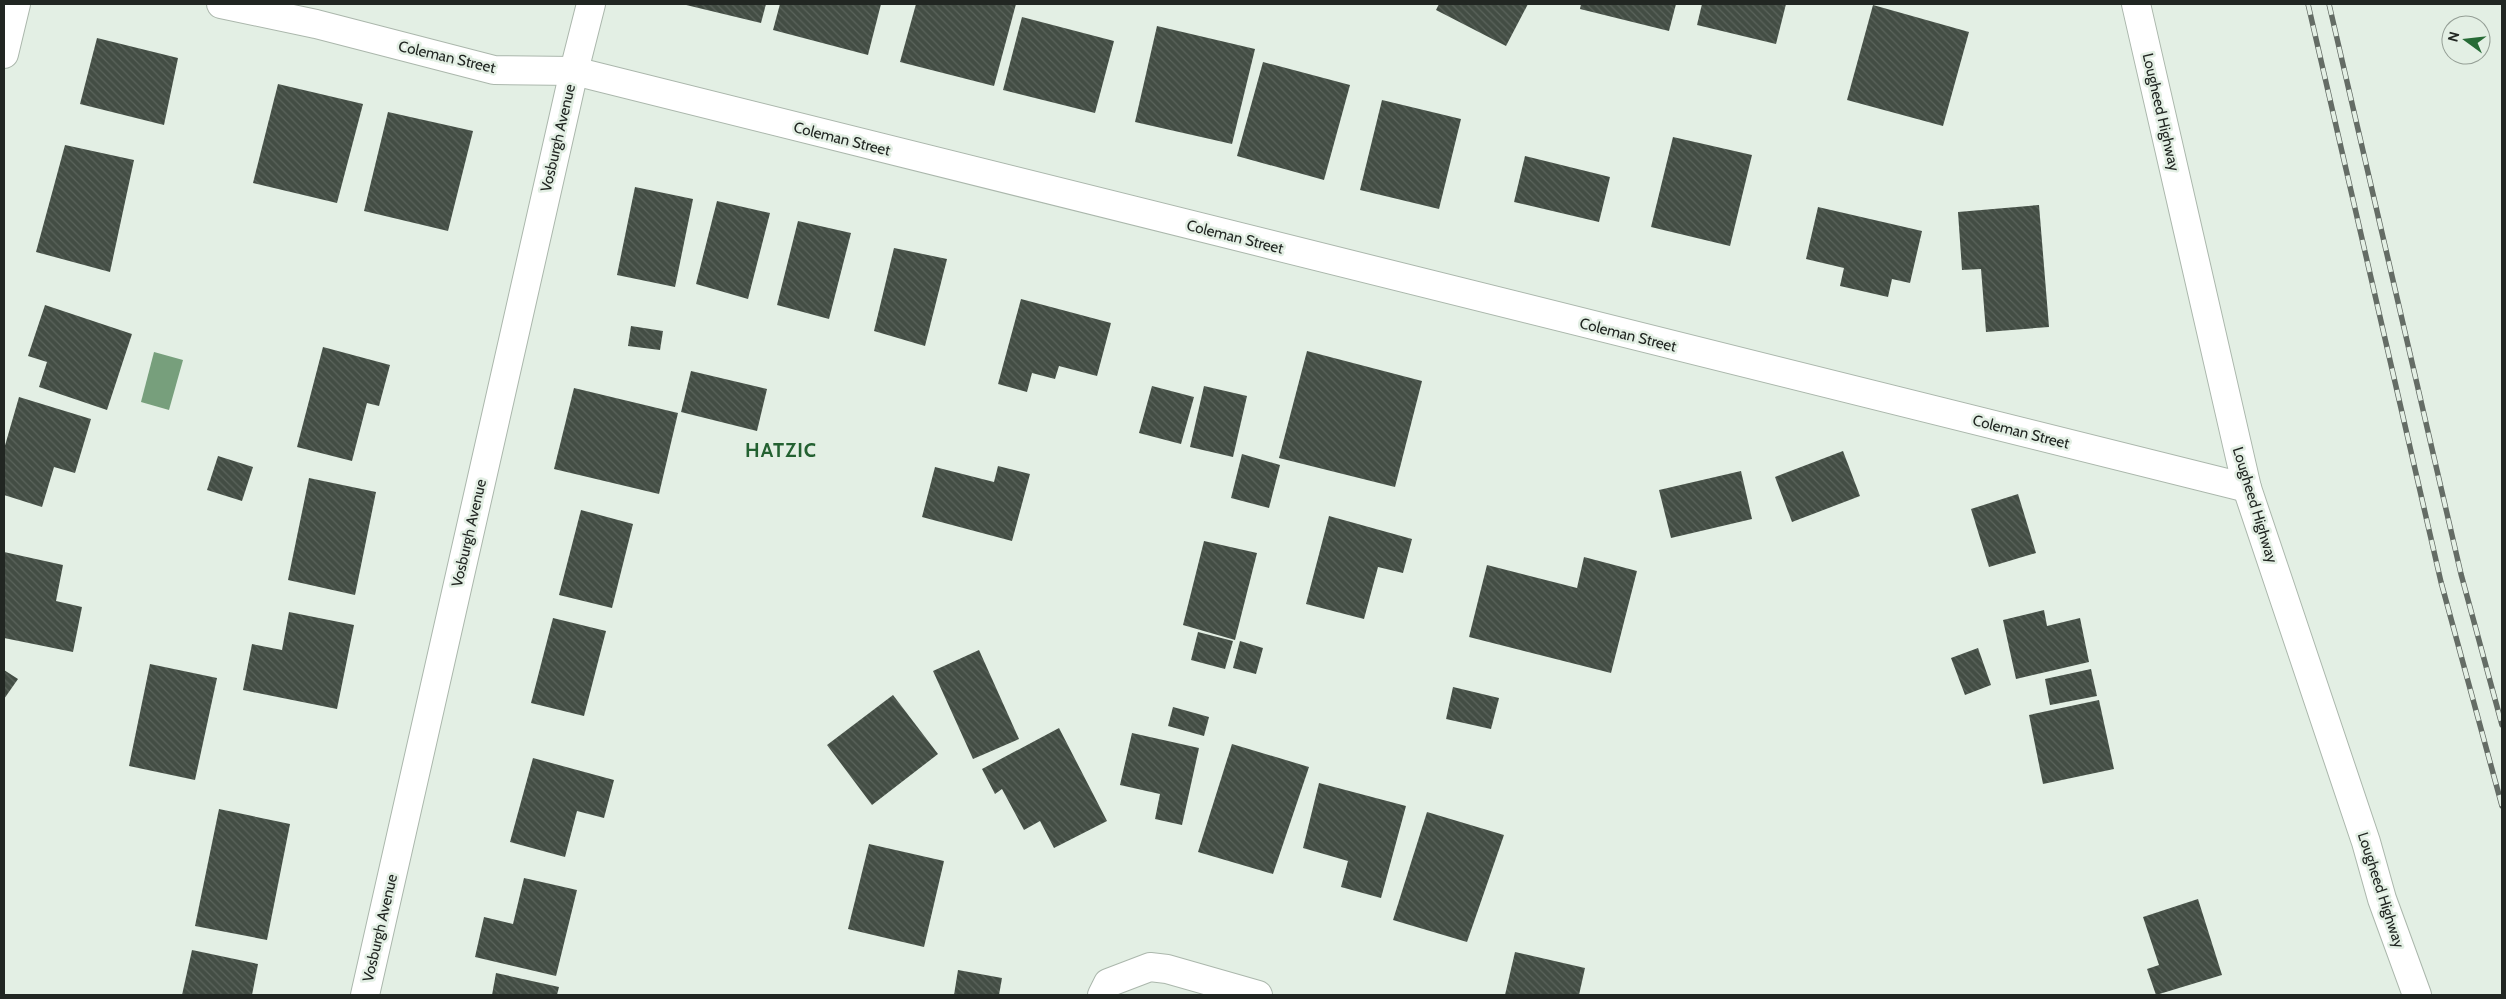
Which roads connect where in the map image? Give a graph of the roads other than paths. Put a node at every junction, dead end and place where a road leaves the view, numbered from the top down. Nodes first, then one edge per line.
1 (16, 4) edge
2 (221, 4) edge
3 (592, 4) edge
4 (2136, 4) edge
5 (4, 54) edge
6 (574, 72) junction
7 (2247, 488) junction
8 (365, 995) edge
9 (1102, 995) edge
10 (1258, 995) edge
11 (2417, 995) edge

1 - 5 street
2 - 6 street, Coleman Street
3 - 6 street, Vosburgh Avenue
4 - 7 street, Lougheed Highway
6 - 7 street, Coleman Street
6 - 8 street, Vosburgh Avenue
7 - 11 street, Lougheed Highway
9 - 10 street

